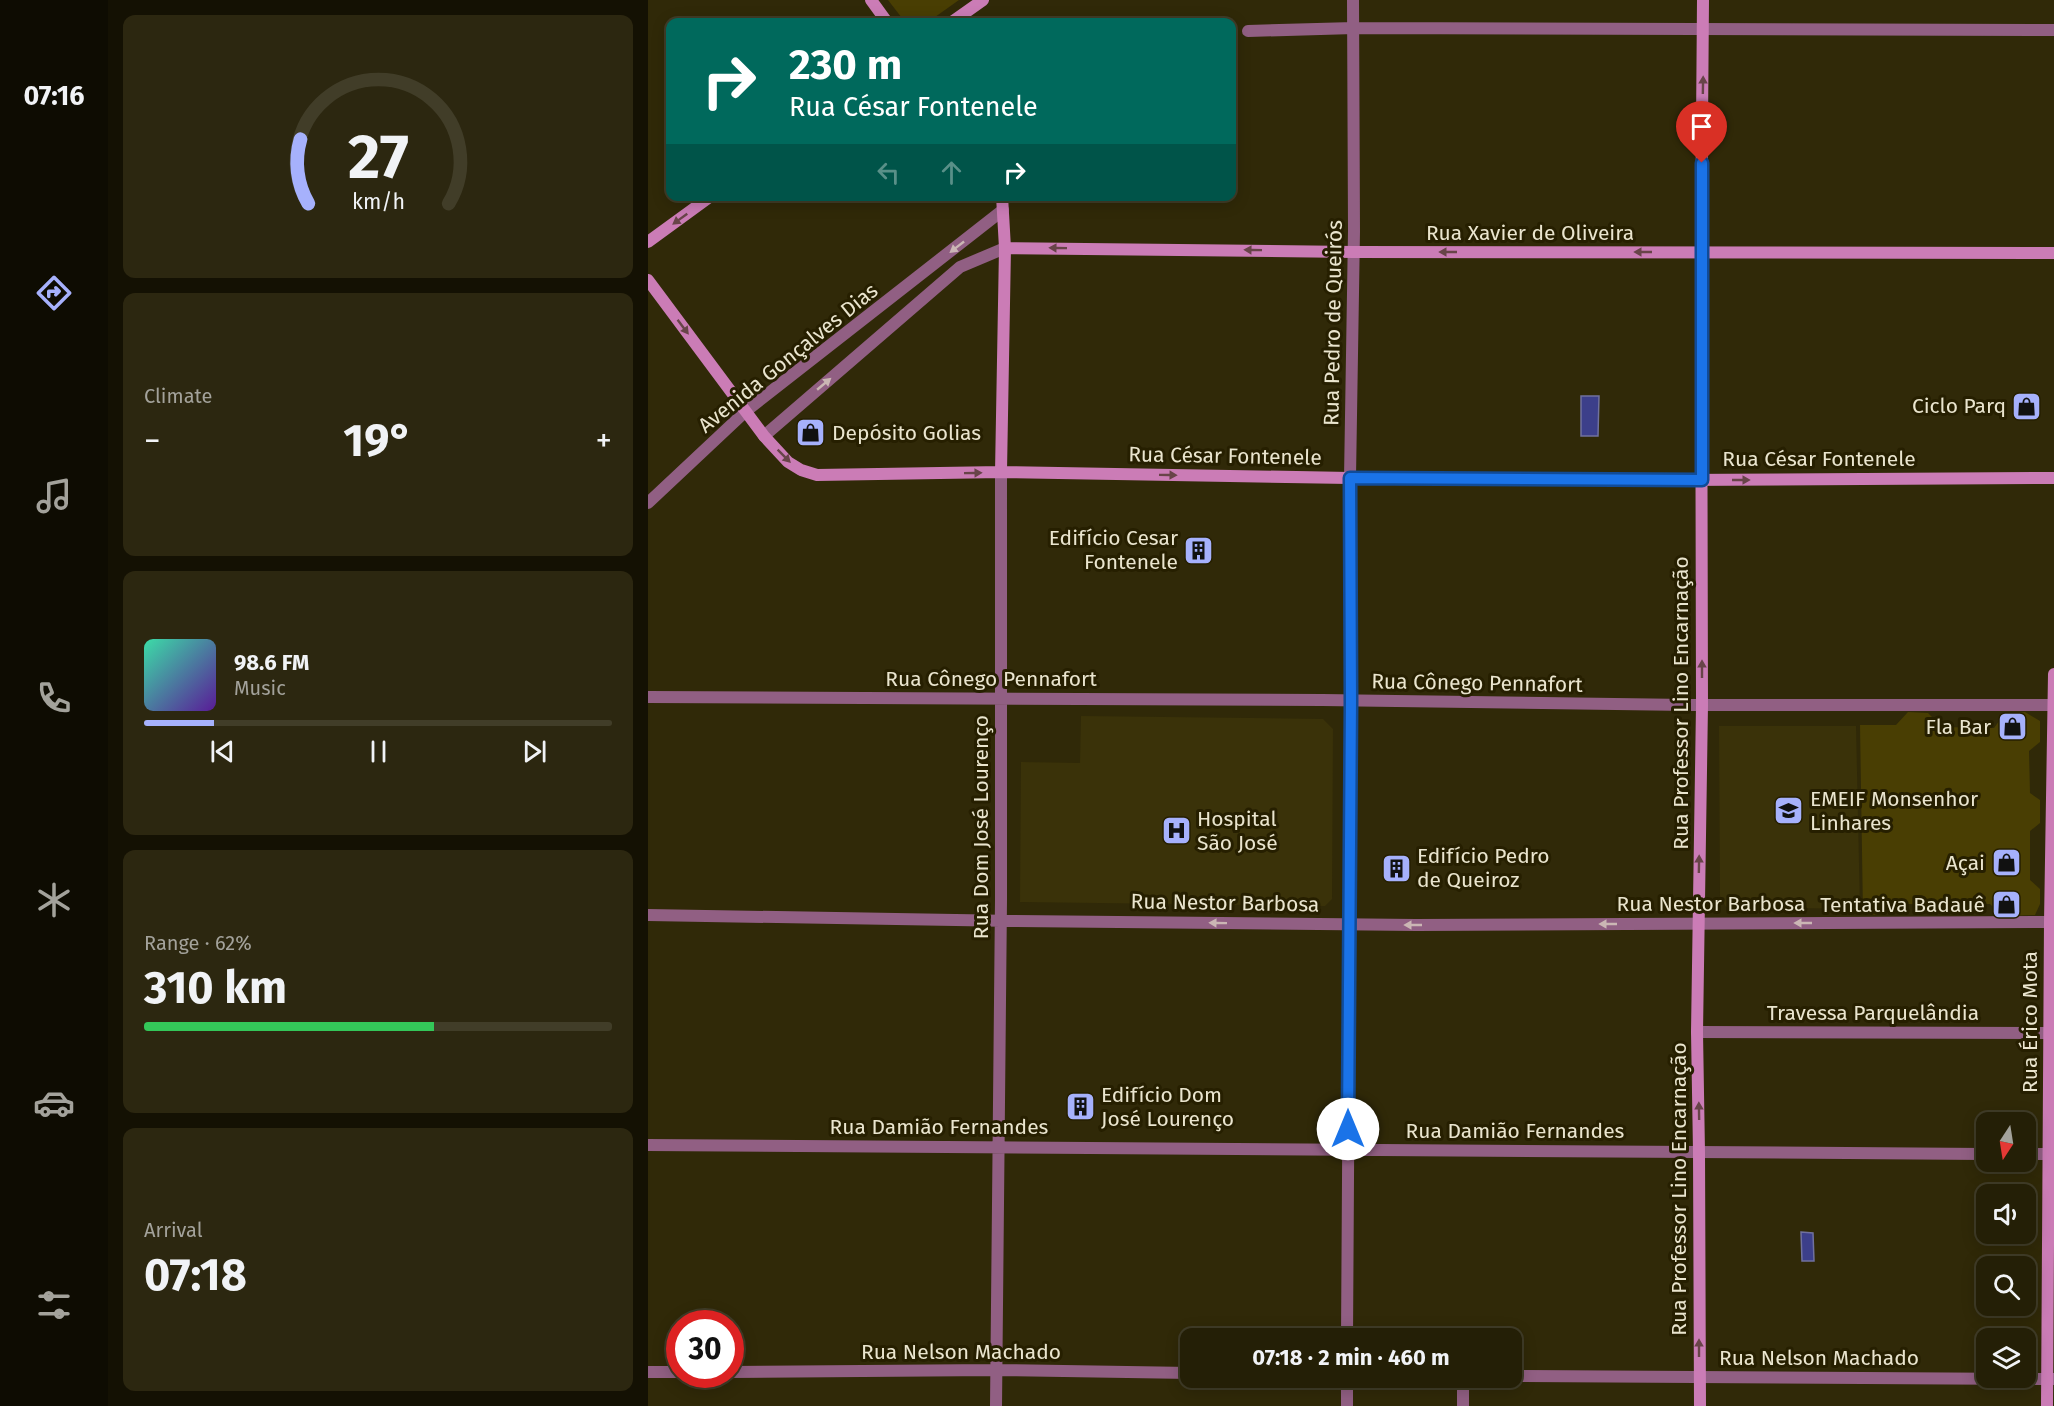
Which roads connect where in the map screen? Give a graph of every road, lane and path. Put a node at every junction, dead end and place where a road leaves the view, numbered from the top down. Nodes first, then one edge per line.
1 (871, 0) edge
2 (982, 0) edge
3 (1353, 0) edge
4 (1703, 0) edge
5 (884, 18) edge
6 (957, 18) edge
7 (1354, 28) junction
8 (1704, 29) junction
9 (2054, 30) edge
10 (1248, 31) dead end
11 (704, 201) edge
12 (1002, 201) edge
13 (1003, 210) junction
14 (648, 242) edge
15 (1005, 248) junction
16 (1354, 252) junction
17 (1701, 253) junction
18 (2054, 253) edge
19 (928, 270) junction
20 (648, 280) edge
21 (940, 285) junction
22 (746, 411) junction
23 (764, 436) junction
24 (1001, 472) junction
25 (1350, 478) junction
26 (2054, 478) edge
27 (1702, 480) junction
28 (648, 503) edge
29 (2054, 674) edge
30 (648, 697) edge
31 (1001, 699) junction
32 (1351, 701) junction
33 (1702, 705) junction
34 (2054, 705) edge
35 (648, 915) edge
36 (1000, 921) junction
37 (2052, 922) edge
38 (1698, 923) junction
39 (1349, 925) junction
40 (1697, 1032) junction
41 (2049, 1034) junction
42 (648, 1145) edge
43 (999, 1146) junction
44 (1347, 1150) junction
45 (1700, 1152) junction
46 (1976, 1154) edge
47 (2051, 1154) edge
48 (1347, 1328) edge
49 (996, 1370) junction
50 (648, 1372) edge
51 (666, 1372) edge
52 (744, 1372) edge
53 (1180, 1373) edge
54 (1522, 1376) edge
55 (1700, 1377) junction
56 (2051, 1379) edge
57 (1347, 1388) edge
58 (1463, 1388) edge
59 (996, 1406) edge
60 (1347, 1406) edge
61 (1464, 1406) edge
62 (1700, 1406) edge
63 (2047, 1406) edge

1 - 5 street
2 - 6 street
3 - 7 street, Rua Pedro de Queirós
4 - 8 street, Rua Professor Lino Encarnação
7 - 8 street
7 - 10 street
7 - 16 street, Rua Pedro de Queirós
8 - 9 street
17 -> 8 street, Rua Professor Lino Encarnação
11 -> 14 street
12 - 13 street, Rua Dom José Lourenço
13 - 15 street, Rua Dom José Lourenço
13 -> 19 street, Avenida Gonçalves Dias
16 -> 15 street, Rua Xavier de Oliveira
15 - 21 street, Avenida Gonçalves Dias
15 - 24 street, Rua Dom José Lourenço
17 -> 16 street, Rua Xavier de Oliveira
16 - 25 street, Rua Pedro de Queirós
17 - 18 street, Rua Xavier de Oliveira
17 - 27 street, Rua Professor Lino Encarnação
19 - 21 street
19 - 22 street, Avenida Gonçalves Dias
20 -> 22 street, Rua César Fontenele
23 -> 21 street, Avenida Gonçalves Dias
22 - 23 street, Rua César Fontenele
22 - 28 street, Avenida Gonçalves Dias
23 -> 24 street, Rua César Fontenele
24 -> 25 street, Rua César Fontenele
24 - 31 street, Rua Dom José Lourenço
25 - 27 street, Rua César Fontenele
25 - 32 street, Rua Pedro de Queirós
27 -> 26 street, Rua César Fontenele
33 -> 27 street, Rua Professor Lino Encarnação
29 - 34 street, Rua Érico Mota
30 - 31 street, Rua Cônego Pennafort
31 - 32 street, Rua Cônego Pennafort
31 - 36 street, Rua Dom José Lourenço
32 - 33 street, Rua Cônego Pennafort
32 - 39 street, Rua Pedro de Queirós
33 - 34 street, Rua Cônego Pennafort
38 -> 33 street, Rua Professor Lino Encarnação
34 - 37 street, Rua Érico Mota
35 - 36 street, Rua Nestor Barbosa
39 -> 36 street, Rua Nestor Barbosa
36 - 43 street, Rua Dom José Lourenço
37 -> 38 street, Rua Nestor Barbosa
37 - 41 street, Rua Érico Mota
38 -> 39 street, Rua Nestor Barbosa
38 - 40 street, Rua Professor Lino Encarnação
39 - 44 street, Rua Pedro de Queirós
40 - 41 street, Travessa Parquelândia
45 -> 40 street, Rua Professor Lino Encarnação
41 - 47 street, Rua Érico Mota
42 - 43 street, Rua Damião Fernandes
43 - 44 street, Rua Damião Fernandes
43 - 49 street, Rua Dom José Lourenço
44 - 45 street, Rua Damião Fernandes
44 - 48 street, Rua Pedro de Queirós
45 - 46 street, Rua Damião Fernandes
55 -> 45 street, Rua Professor Lino Encarnação
47 - 56 street, Rua Érico Mota
49 - 52 street, Rua Nelson Machado
49 - 53 street, Rua Nelson Machado
49 - 59 street, Rua Dom José Lourenço
50 - 51 street
54 - 55 street, Rua Nelson Machado
55 - 56 street, Rua Nelson Machado
55 - 62 street, Rua Professor Lino Encarnação
56 - 63 street, Rua Érico Mota
57 - 60 street
58 - 61 street

